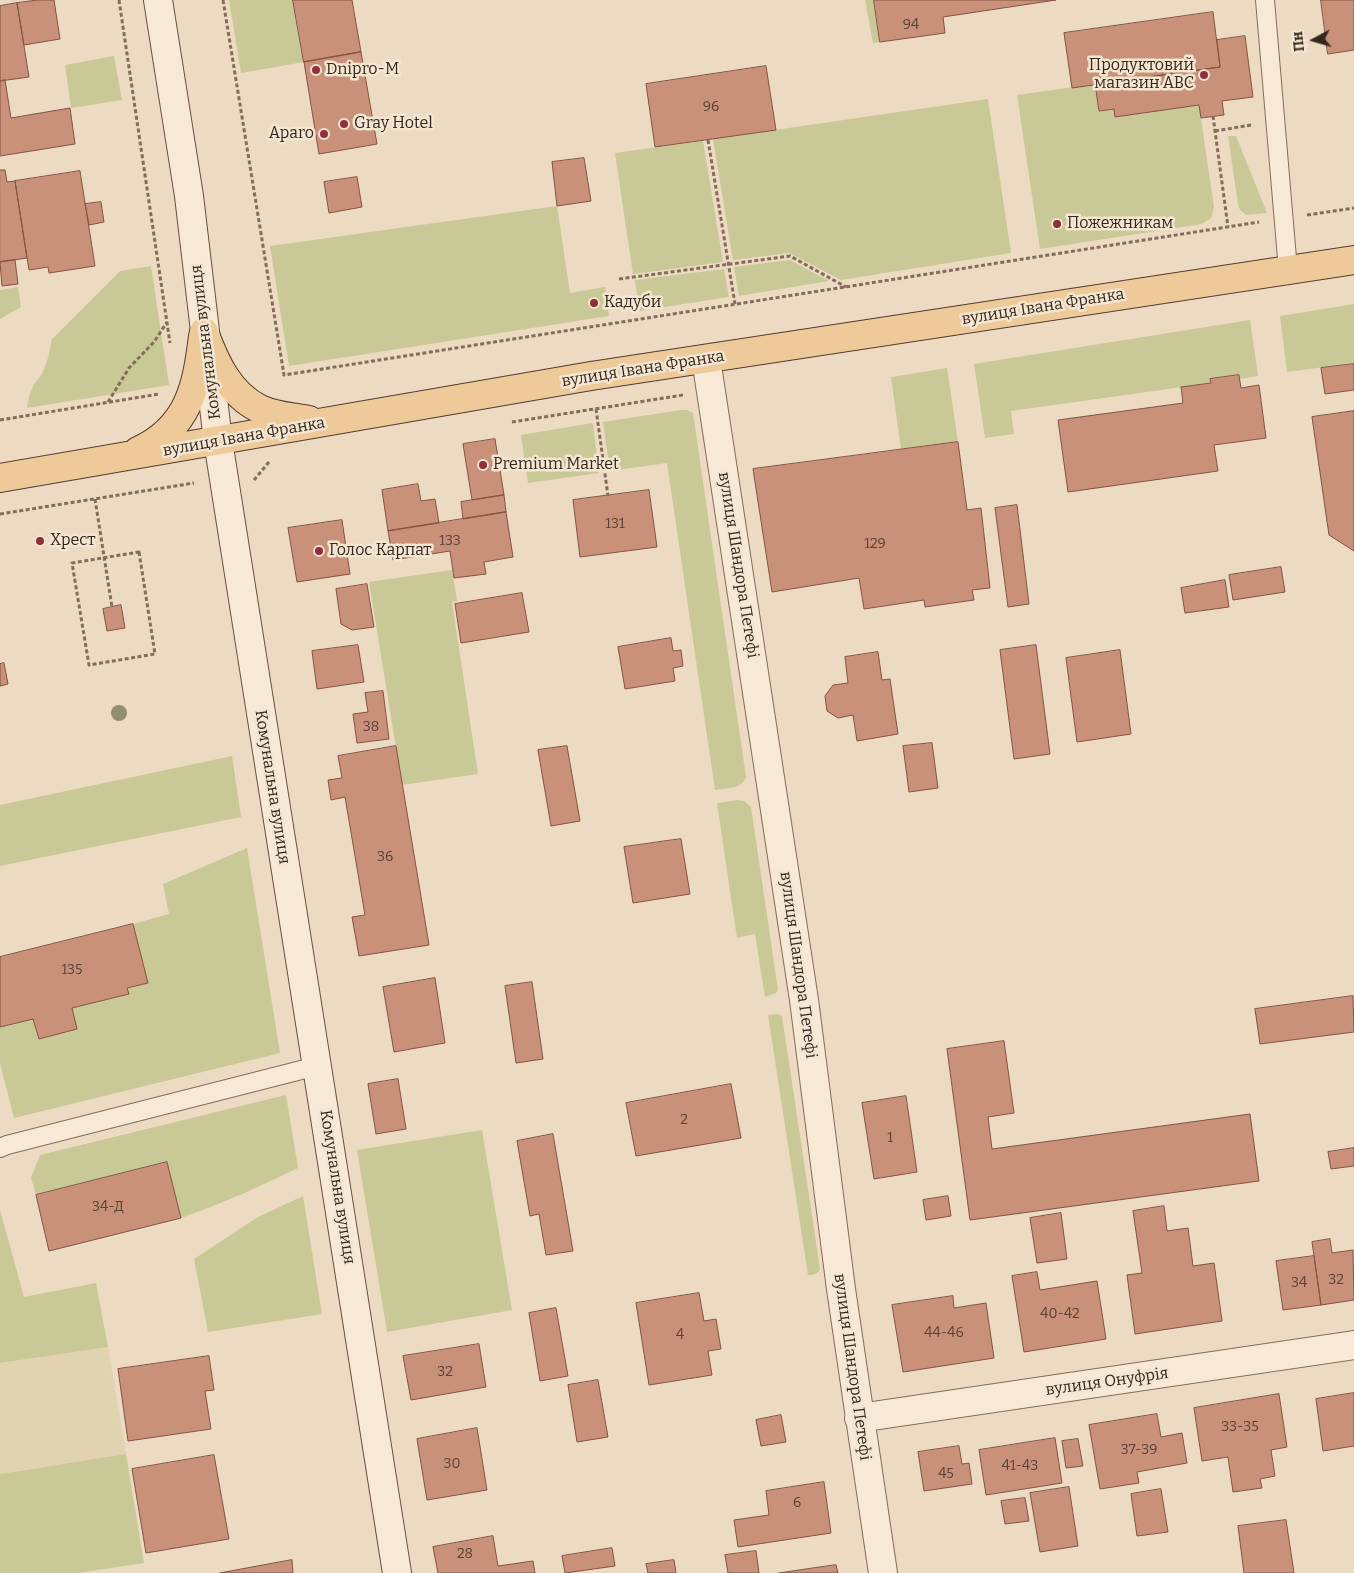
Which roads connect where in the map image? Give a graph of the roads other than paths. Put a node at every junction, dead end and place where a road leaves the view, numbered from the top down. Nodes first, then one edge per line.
1 (158, 0) edge
2 (1265, 0) edge
3 (1354, 260) edge
4 (1288, 270) junction
5 (204, 332) junction
6 (706, 358) junction
7 (324, 423) junction
8 (218, 441) junction
9 (123, 458) junction
10 (0, 478) edge
11 (317, 1066) junction
12 (0, 1148) edge
13 (1354, 1346) edge
14 (859, 1418) junction
15 (397, 1573) edge
16 (883, 1573) edge

1 - 5 street, Комунальна вулиця
2 - 4 lane
3 - 4 main road, вулиця Івана Франка
4 - 6 main road, вулиця Івана Франка
5 - 7 main road
5 - 8 street, Комунальна вулиця
5 - 9 main road
6 - 7 main road, вулиця Івана Франка
6 - 14 street, вулиця Шандора Петефі
7 - 8 main road, вулиця Івана Франка
8 - 9 main road, вулиця Івана Франка
8 - 11 street, Комунальна вулиця
9 - 10 main road, вулиця Івана Франка
11 - 12 lane
11 - 15 street, Комунальна вулиця
13 - 14 street, вулиця Онуфрія
14 - 16 street, вулиця Шандора Петефі

